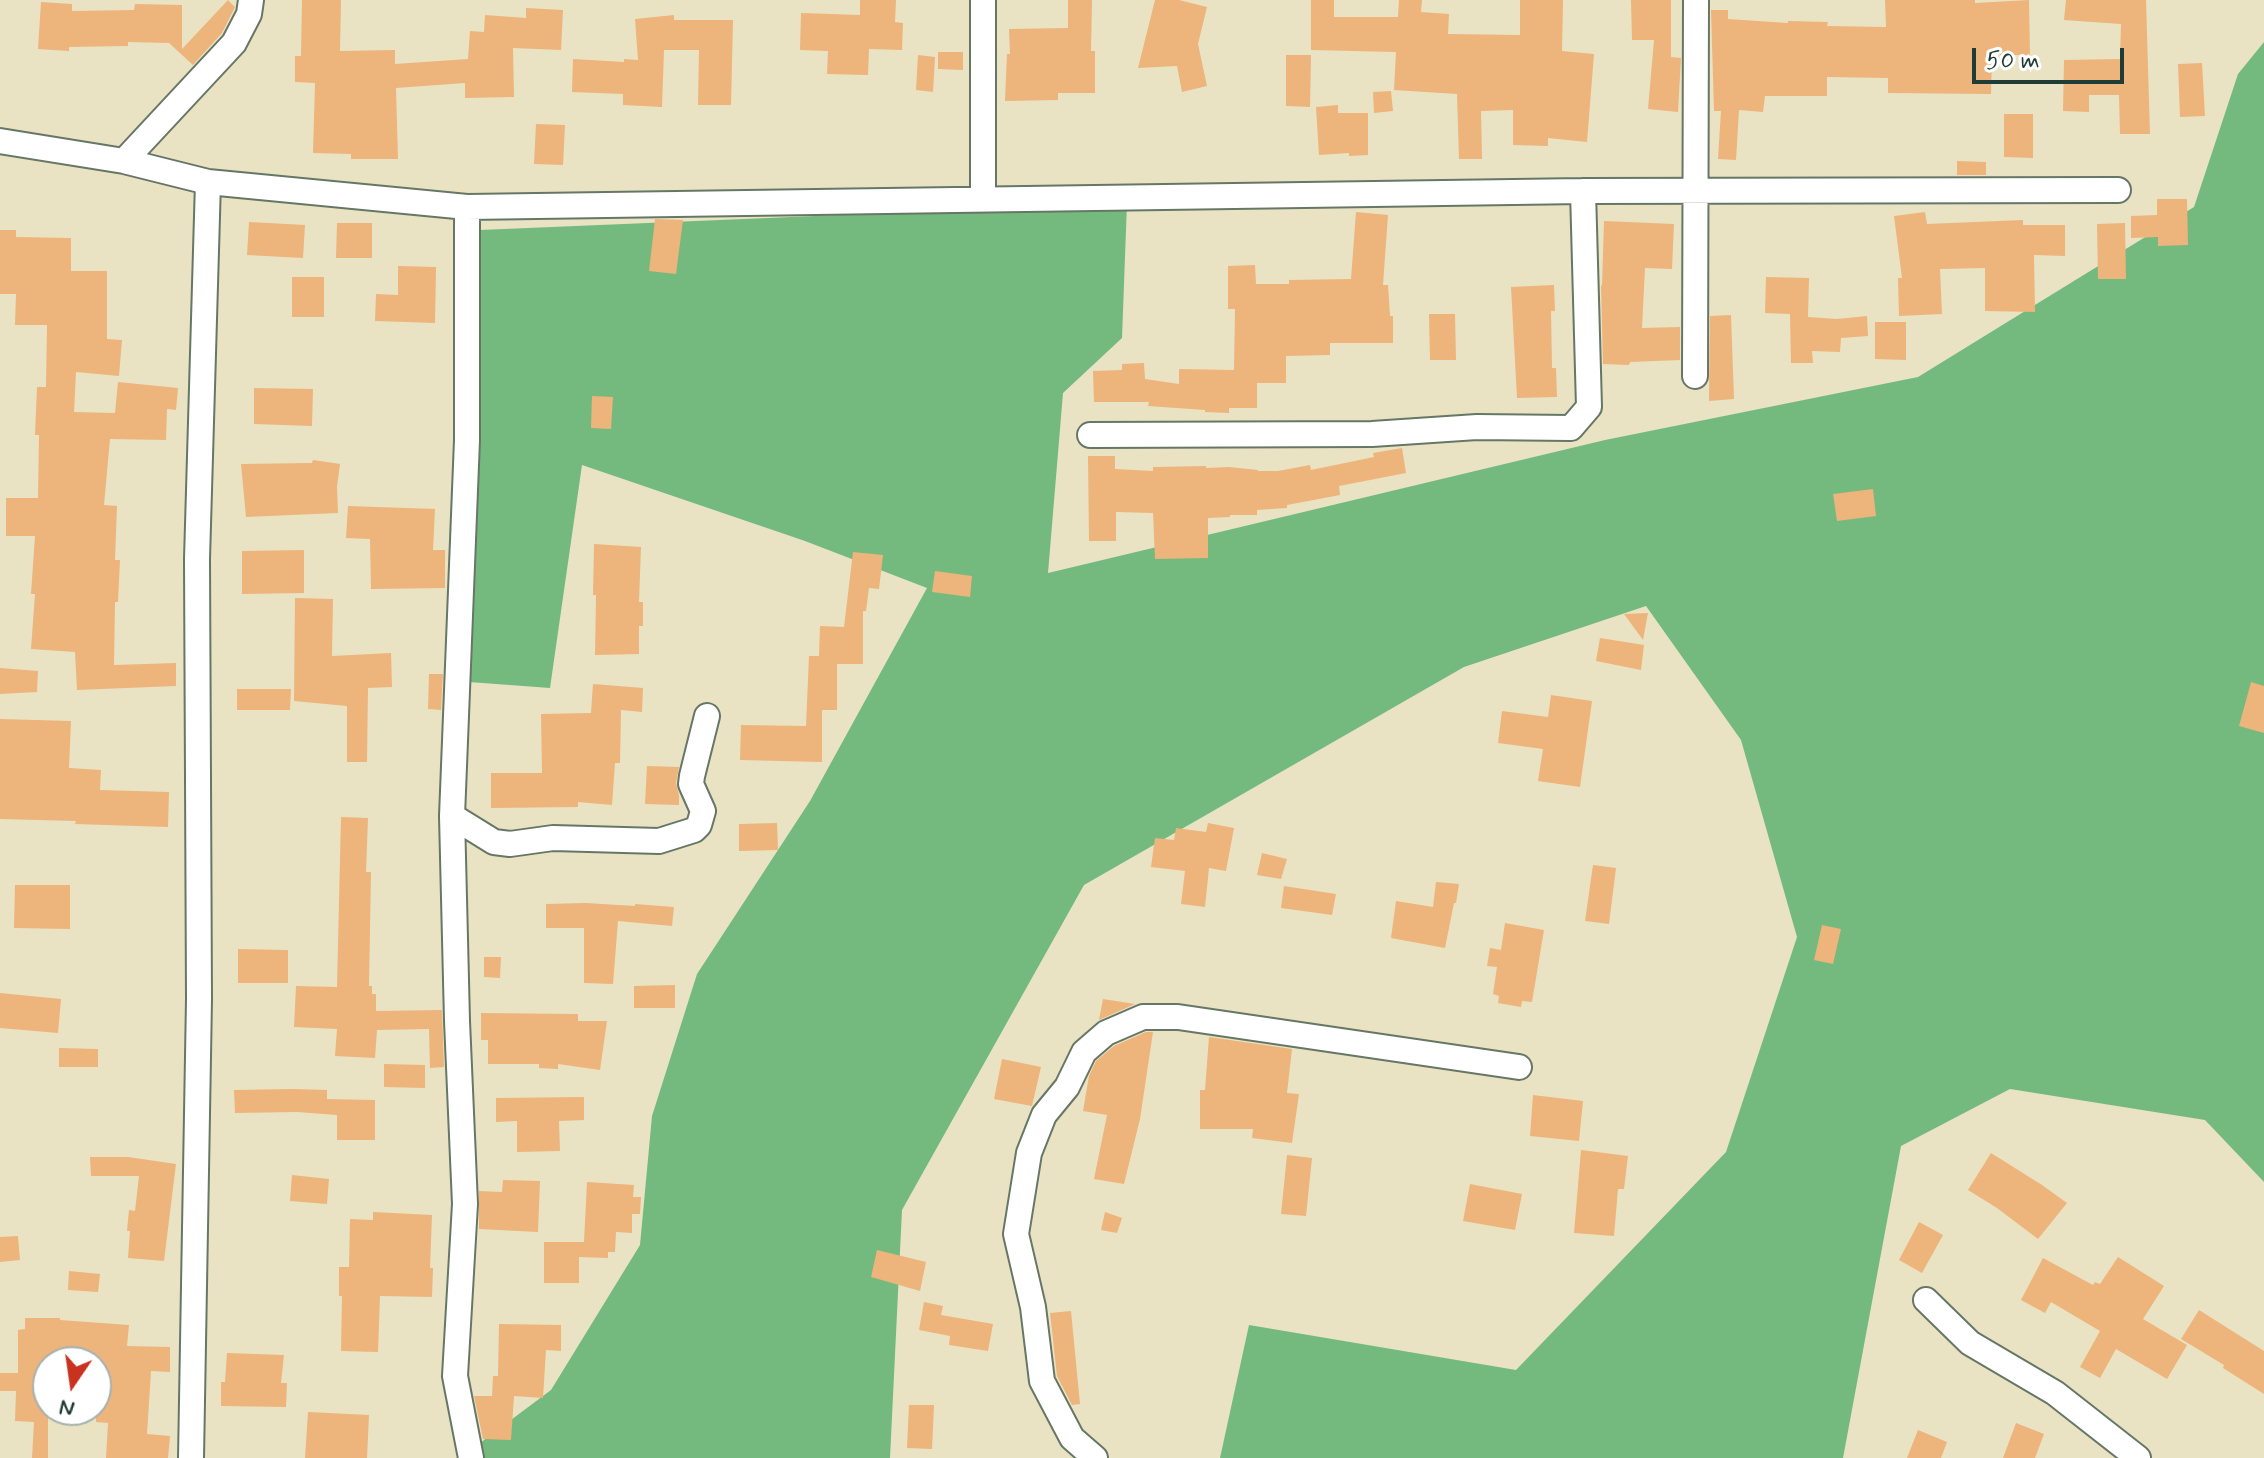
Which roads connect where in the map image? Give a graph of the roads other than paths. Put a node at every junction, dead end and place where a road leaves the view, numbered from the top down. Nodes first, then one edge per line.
1 (251, 0) edge
2 (983, 0) edge
3 (1696, 0) edge
4 (0, 141) edge
5 (124, 161) junction
6 (208, 182) junction
7 (2118, 190) dead end
8 (1583, 191) junction
9 (1696, 193) junction
10 (983, 199) junction
11 (467, 207) junction
12 (1695, 376) dead end
13 (1090, 435) dead end
14 (707, 716) dead end
15 (452, 816) junction
16 (1519, 1067) dead end
17 (1926, 1300) dead end
18 (191, 1458) edge
19 (471, 1458) edge
20 (1095, 1458) edge
21 (2138, 1458) edge

1 - 5 street
2 - 10 street
3 - 9 street
4 - 5 street
5 - 6 street
6 - 11 street
6 - 18 street
7 - 9 street
8 - 9 street
8 - 10 street
8 - 13 street
9 - 12 street
10 - 11 street
11 - 15 street
14 - 15 street
15 - 19 street
16 - 20 street
17 - 21 street

